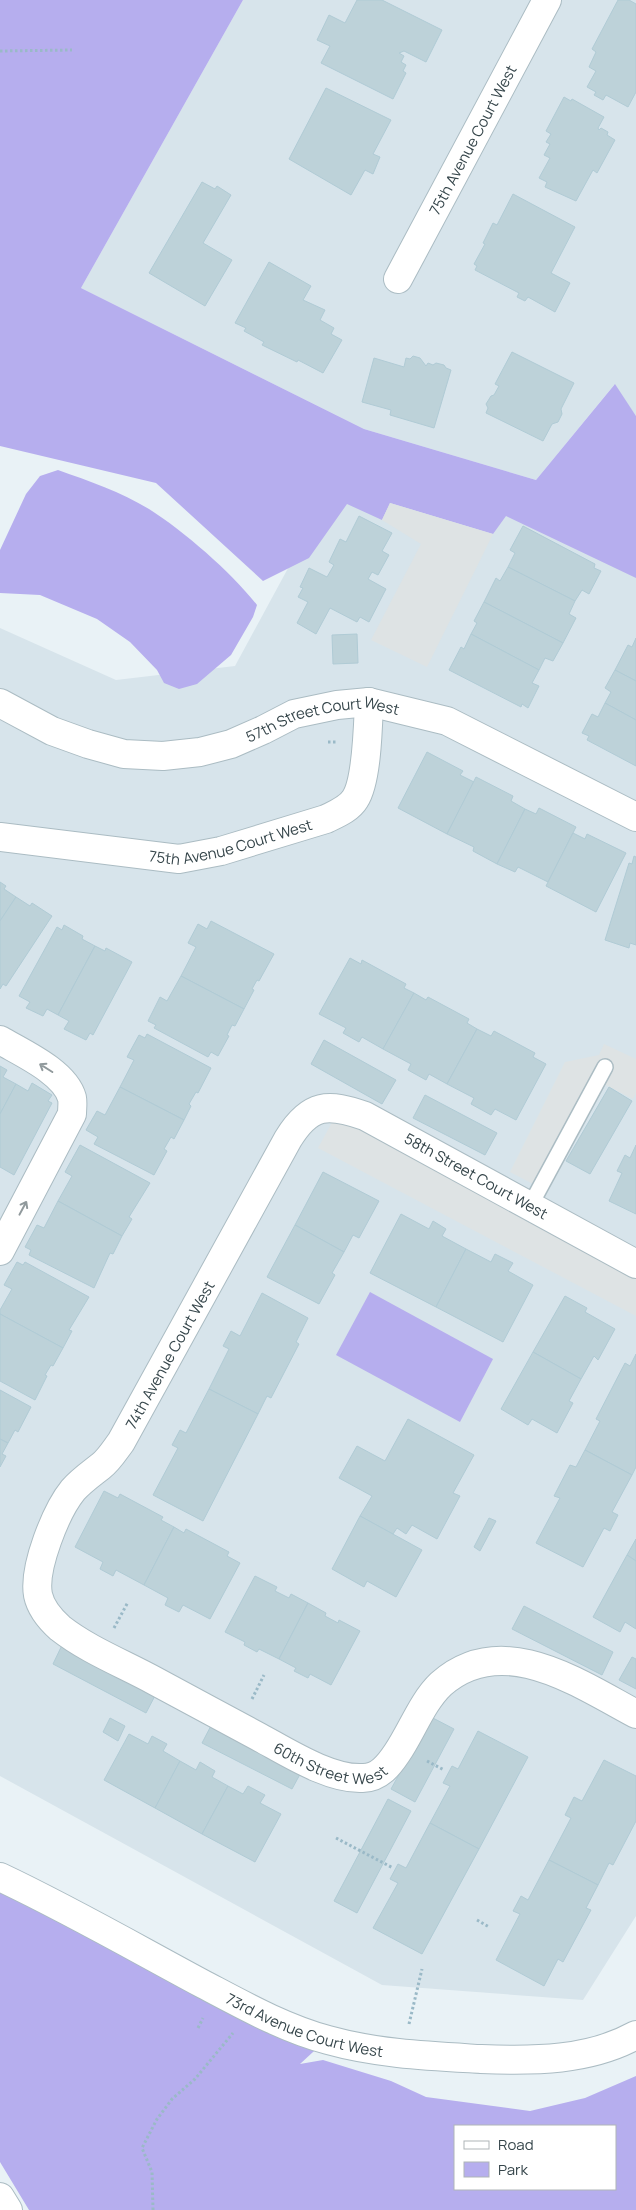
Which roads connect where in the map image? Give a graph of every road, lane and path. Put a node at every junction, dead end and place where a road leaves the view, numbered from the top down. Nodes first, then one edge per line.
1 (547, 0) edge
2 (72, 50) dead end
3 (0, 51) edge
4 (398, 279) dead end
5 (369, 702) junction
6 (0, 703) edge
7 (636, 817) edge
8 (0, 836) edge
9 (0, 1040) edge
10 (606, 1067) dead end
11 (310, 1112) joint
12 (530, 1206) junction
13 (0, 1251) edge
14 (636, 1264) edge
15 (38, 1596) joint
16 (636, 1714) edge
17 (336, 1838) dead end
18 (393, 1868) dead end
19 (0, 1877) edge
20 (477, 1920) dead end
21 (489, 1927) dead end
22 (422, 1968) dead end
23 (253, 2010) junction
24 (410, 2015) dead end
25 (636, 2035) edge
26 (0, 2197) edge
27 (8, 2210) edge
28 (153, 2210) edge

1 - 4 street, 75th Avenue Court West
2 - 3 path
5 - 6 street, 57th Street Court West
5 - 7 street, 57th Street Court West
5 - 8 street, 75th Avenue Court West
13 -> 9 street
10 - 12 lane
11 - 12 street, 58th Street Court West
11 - 15 street, 74th Avenue Court West
12 - 14 street, 58th Street Court West
15 - 16 street, 60th Street West
17 - 18 path
19 - 23 street, 73rd Avenue Court West
20 - 21 path
22 - 24 path
23 - 25 street, 73rd Avenue Court West
23 - 28 path
26 - 27 street

